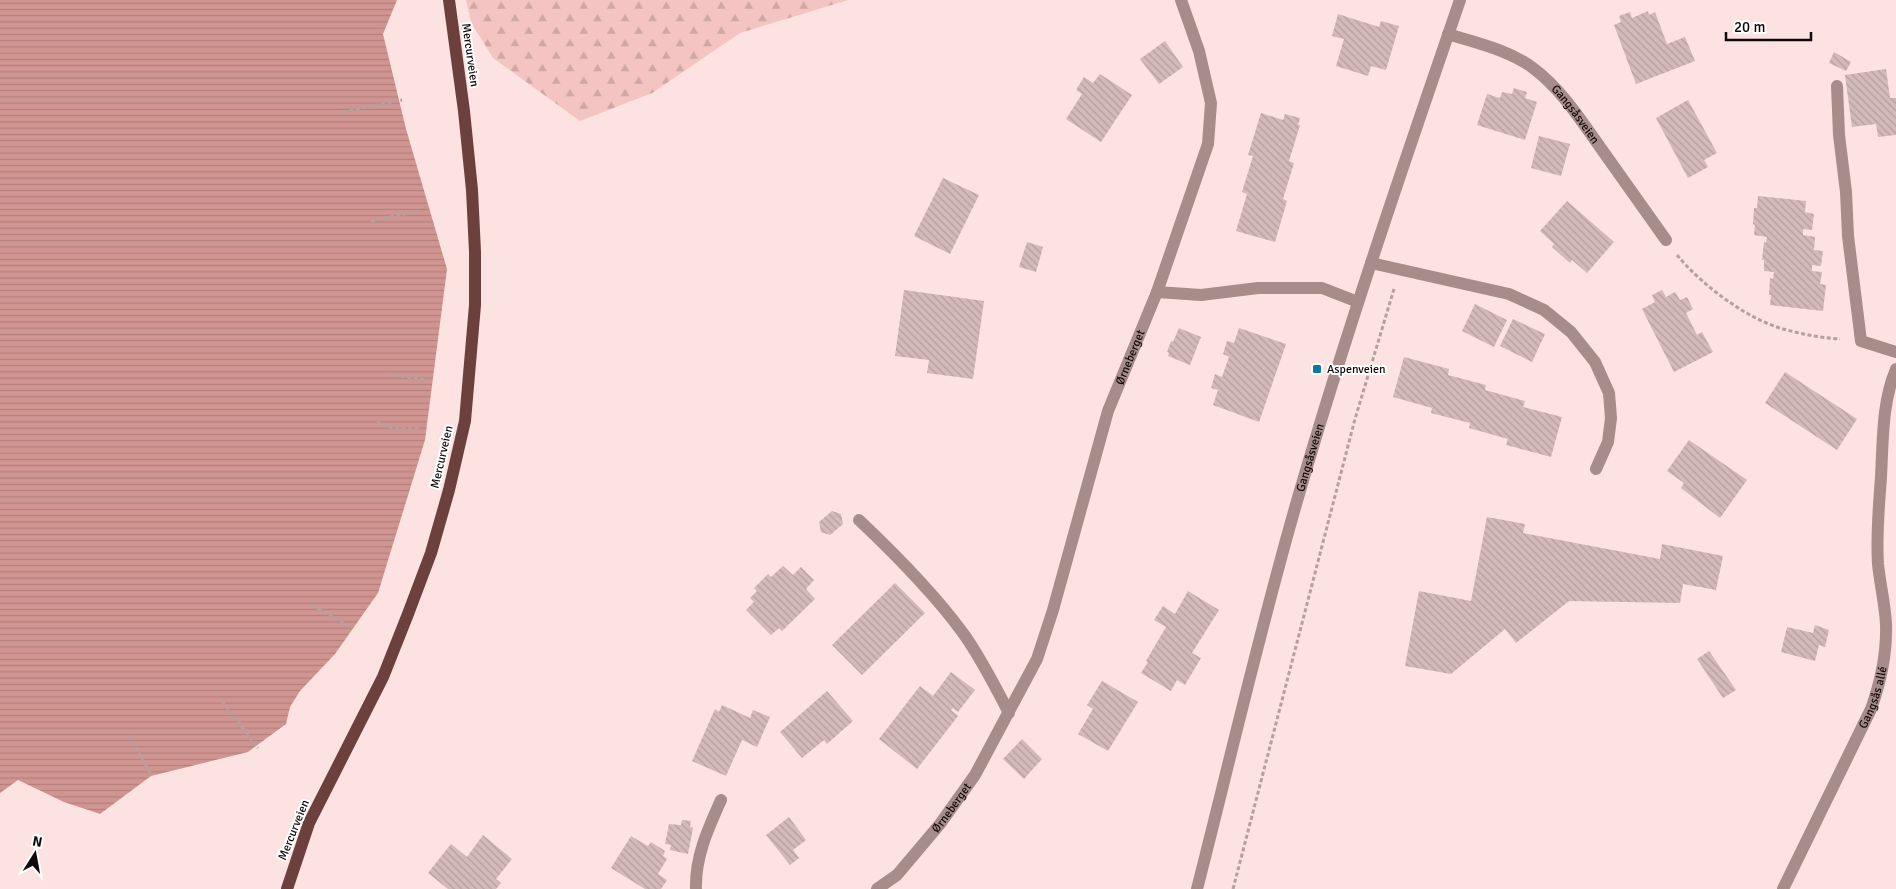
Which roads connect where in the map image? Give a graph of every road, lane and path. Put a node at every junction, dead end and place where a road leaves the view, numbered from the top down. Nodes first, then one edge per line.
1 (448, 0) edge
2 (1181, 0) edge
3 (1460, 0) edge
4 (1448, 34) junction
5 (1837, 86) dead end
6 (402, 100) dead end
7 (343, 112) dead end
8 (418, 211) dead end
9 (371, 221) dead end
10 (1666, 240) joint
11 (1371, 263) junction
12 (1400, 269) junction
13 (1158, 292) junction
14 (1358, 302) junction
15 (1861, 342) junction
16 (1896, 352) edge
17 (1896, 368) edge
18 (388, 374) dead end
19 (428, 380) dead end
20 (377, 422) dead end
21 (421, 428) dead end
22 (1596, 469) dead end
23 (859, 520) dead end
24 (312, 605) dead end
25 (352, 628) dead end
26 (222, 701) dead end
27 (1009, 713) junction
28 (129, 736) dead end
29 (258, 748) dead end
30 (151, 774) dead end
31 (720, 800) dead end
32 (287, 889) edge
33 (696, 889) edge
34 (877, 889) edge
35 (1197, 889) edge
36 (1233, 889) edge
37 (1783, 889) edge

1 - 32 main road, Mercurveien
2 - 13 street, Ørneberget
3 - 4 street, Gangsåsveien
4 - 10 street, Gangsåsveien
4 - 11 street, Gangsåsveien
5 - 15 street
6 - 7 path
8 - 9 path
10 - 15 path
11 - 12 street
11 - 14 street, Gangsåsveien
12 - 22 street
12 - 36 path
13 - 14 street
13 - 27 street, Ørneberget
14 - 35 street, Gangsåsveien
15 - 16 street
17 - 37 street, Gangsås allé
18 - 19 path
20 - 21 path
23 - 27 street
24 - 25 path
26 - 29 path
27 - 34 street, Ørneberget
28 - 30 path
31 - 33 street

